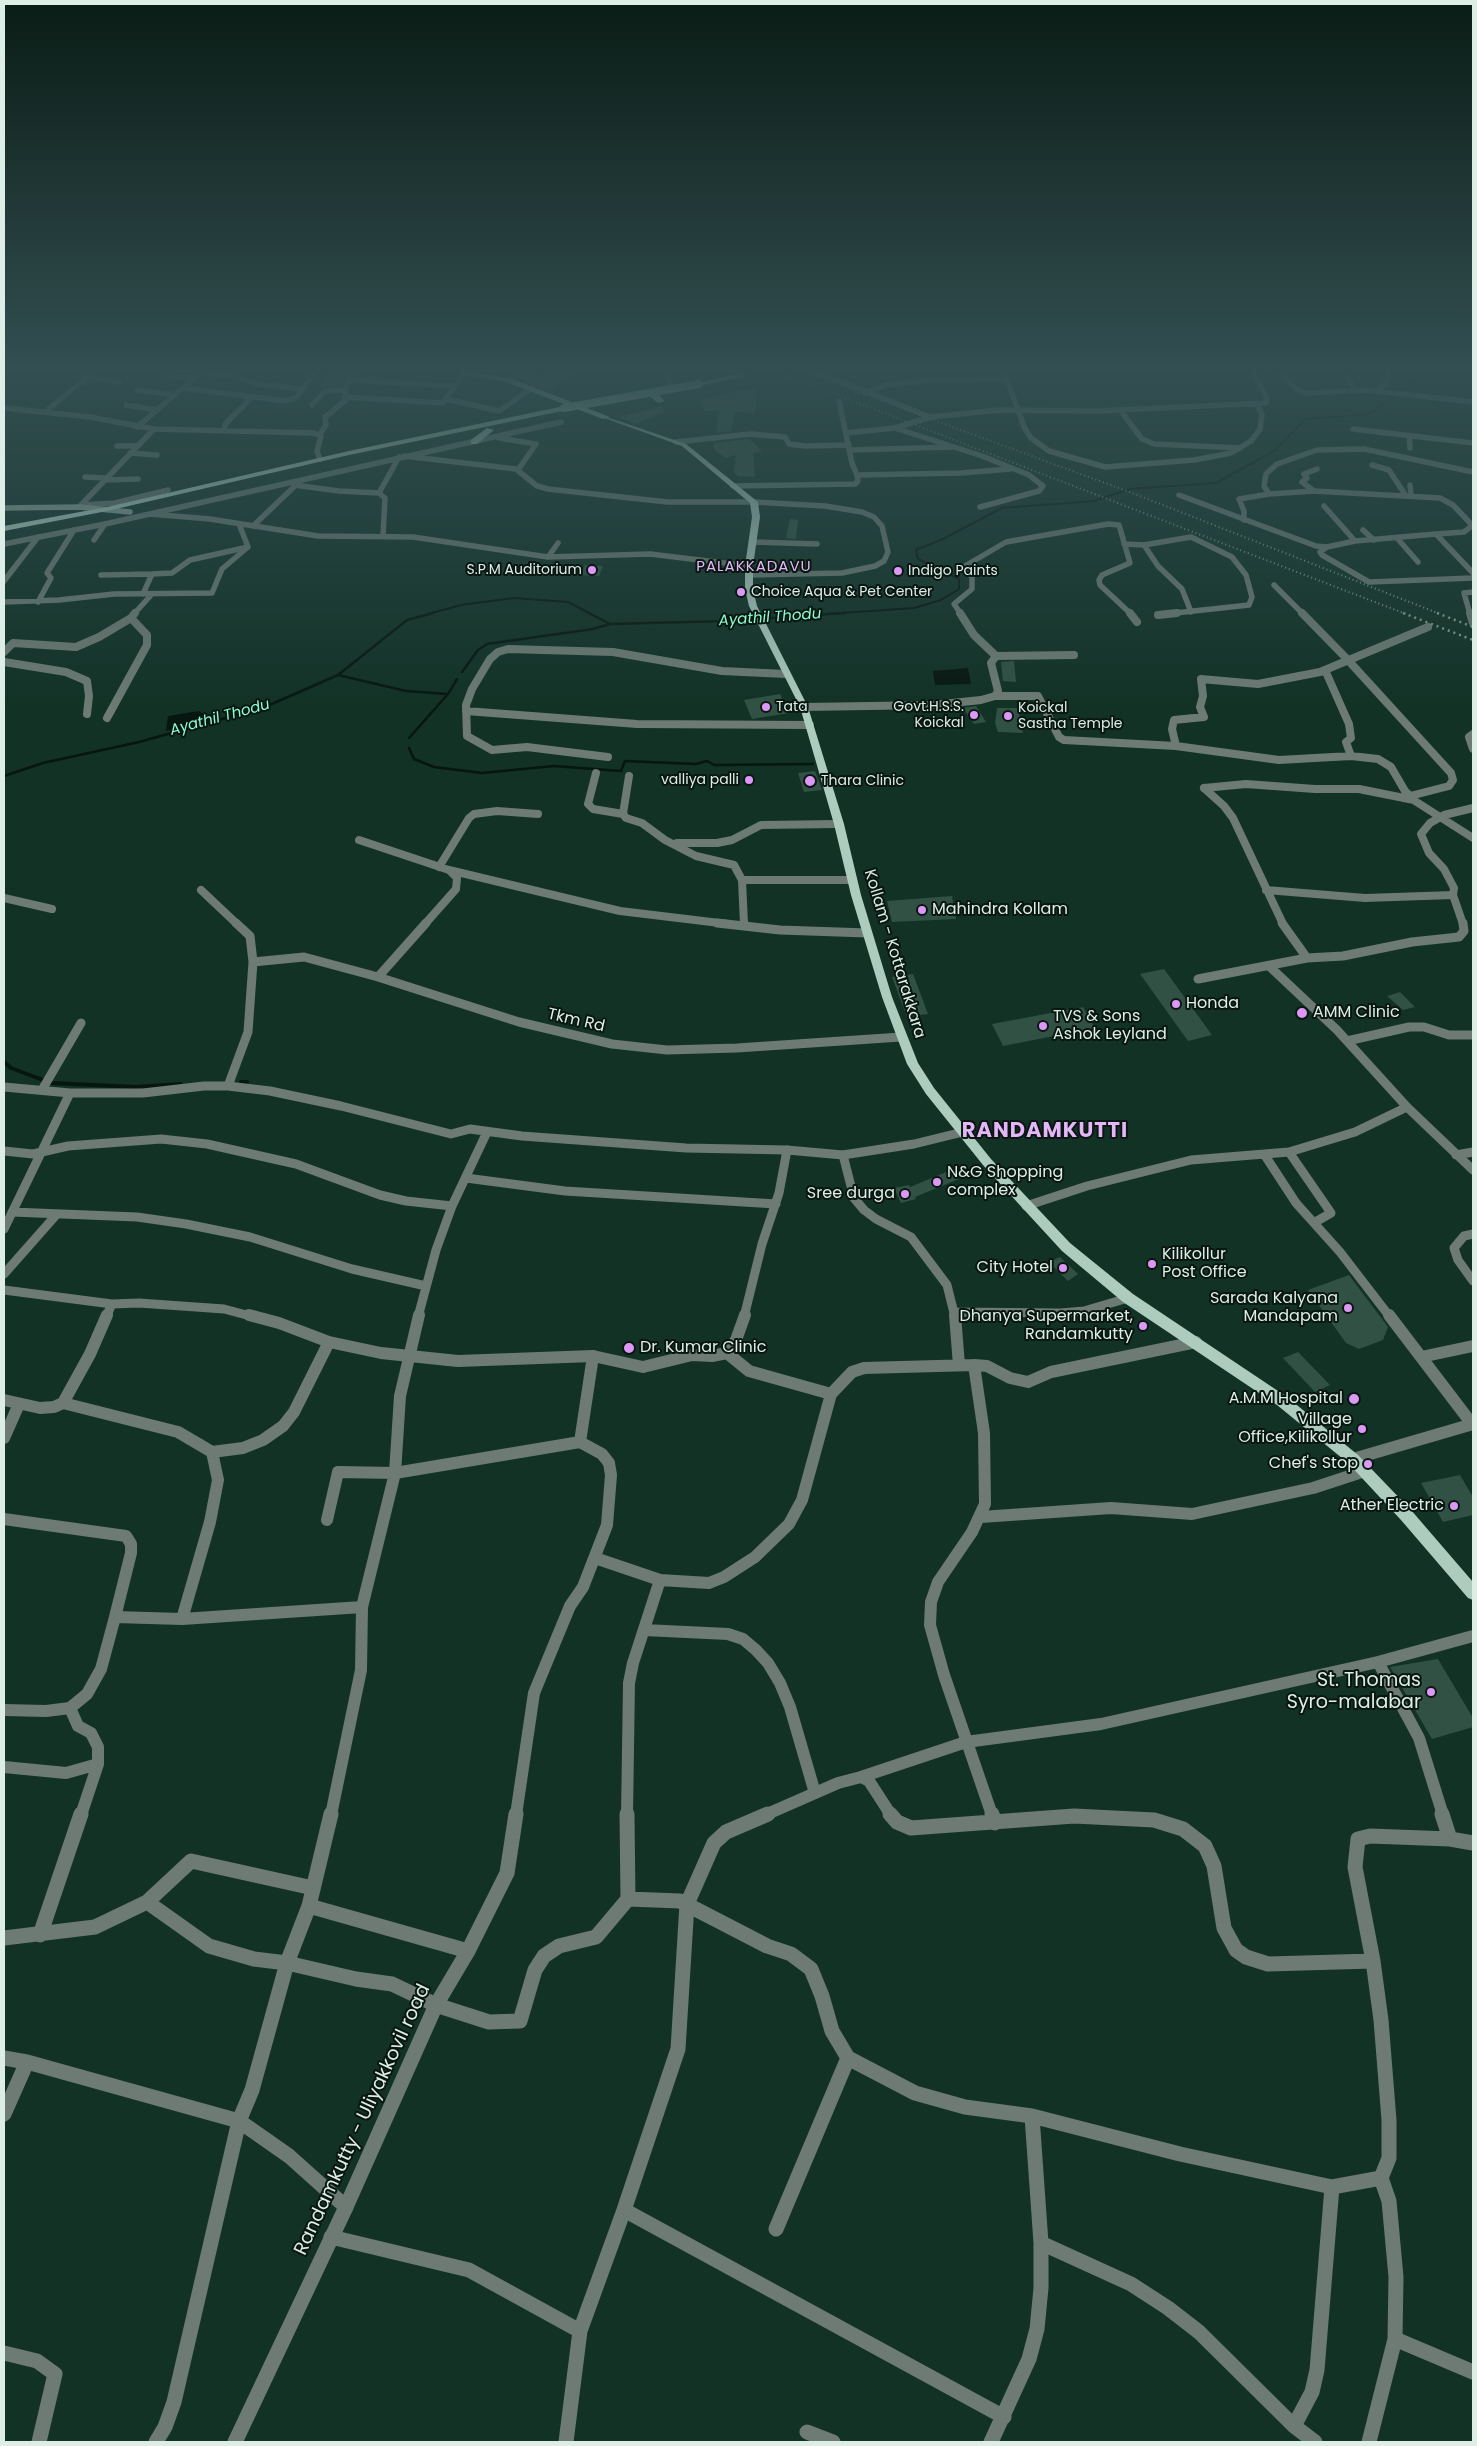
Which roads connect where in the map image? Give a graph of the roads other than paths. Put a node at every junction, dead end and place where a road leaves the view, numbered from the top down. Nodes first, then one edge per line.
1 (100, 483) edge
2 (219, 483) edge
3 (288, 483) edge
4 (297, 483) edge
5 (385, 483) edge
6 (534, 483) edge
7 (730, 483) edge
8 (853, 483) edge
9 (1038, 483) edge
10 (1264, 483) edge
11 (1303, 483) edge
12 (1399, 483) edge
13 (294, 485) junction
14 (1410, 485) dead end
15 (733, 486) junction
16 (168, 490) dead end
17 (379, 492) junction
18 (1314, 492) junction
19 (1269, 494) junction
20 (1179, 495) dead end
21 (1408, 496) junction
22 (754, 502) junction
23 (80, 506) junction
24 (1324, 506) dead end
25 (980, 507) dead end
26 (4, 508) edge
27 (107, 509) junction
28 (130, 512) dead end
29 (150, 514) junction
30 (1244, 520) junction
31 (106, 524) junction
32 (239, 524) junction
33 (1472, 524) edge
34 (252, 526) junction
35 (4, 529) edge
36 (74, 530) junction
37 (1363, 530) dead end
38 (1436, 534) junction
39 (383, 536) junction
40 (38, 537) junction
41 (1397, 538) junction
42 (94, 540) dead end
43 (1374, 540) junction
44 (1355, 541) junction
45 (753, 542) junction
46 (558, 543) dead end
47 (4, 544) edge
48 (817, 544) dead end
49 (1124, 544) junction
50 (1144, 545) junction
51 (248, 547) junction
52 (1327, 548) junction
53 (548, 557) junction
54 (1418, 562) dead end
55 (749, 570) junction
56 (1473, 573) edge
57 (152, 574) junction
58 (101, 575) dead end
59 (1473, 578) edge
60 (4, 581) edge
61 (1274, 585) dead end
62 (1473, 592) edge
63 (143, 594) junction
64 (152, 594) junction
65 (4, 602) edge
66 (38, 602) junction
67 (1191, 612) junction
68 (1158, 615) dead end
69 (131, 618) junction
70 (1137, 622) dead end
71 (1473, 623) edge
72 (1428, 627) dead end
73 (4, 652) edge
74 (1074, 655) dead end
75 (996, 656) junction
76 (1347, 659) junction
77 (4, 662) edge
78 (1325, 670) junction
79 (786, 674) junction
80 (995, 696) junction
81 (804, 707) junction
82 (466, 711) junction
83 (87, 714) dead end
84 (107, 718) dead end
85 (810, 725) junction
86 (1473, 734) edge
87 (1176, 746) junction
88 (1473, 749) edge
89 (1351, 756) junction
90 (608, 757) dead end
91 (596, 773) dead end
92 (629, 776) dead end
93 (1413, 798) junction
94 (1473, 808) edge
95 (538, 814) dead end
96 (623, 814) junction
97 (1439, 817) junction
98 (839, 824) junction
99 (1473, 838) edge
100 (359, 840) dead end
101 (676, 843) junction
102 (439, 866) junction
103 (449, 870) junction
104 (742, 880) junction
105 (853, 880) junction
106 (201, 890) dead end
107 (1266, 890) junction
108 (1453, 895) junction
109 (4, 898) edge
110 (52, 909) dead end
111 (744, 925) junction
112 (867, 933) junction
113 (1307, 958) junction
114 (253, 962) junction
115 (1270, 966) junction
116 (378, 977) junction
117 (1198, 979) dead end
118 (81, 1023) dead end
119 (1473, 1035) edge
120 (902, 1037) junction
121 (1347, 1041) junction
122 (228, 1086) junction
123 (4, 1087) edge
124 (42, 1090) junction
125 (70, 1093) junction
126 (1407, 1107) junction
127 (487, 1132) junction
128 (963, 1132) junction
129 (787, 1150) junction
130 (4, 1151) edge
131 (42, 1151) junction
132 (1288, 1152) junction
133 (1473, 1152) edge
134 (1264, 1154) junction
135 (843, 1155) junction
136 (1456, 1155) junction
137 (1473, 1170) edge
138 (466, 1178) junction
139 (776, 1204) junction
140 (452, 1206) junction
141 (1026, 1206) junction
142 (12, 1212) junction
143 (57, 1214) junction
144 (1317, 1221) dead end
145 (4, 1229) edge
146 (1473, 1234) edge
147 (4, 1274) edge
148 (1473, 1281) edge
149 (426, 1286) junction
150 (4, 1290) edge
151 (1128, 1298) junction
152 (112, 1304) junction
153 (955, 1312) junction
154 (329, 1342) junction
155 (1196, 1342) junction
156 (1473, 1346) edge
157 (726, 1353) junction
158 (408, 1355) junction
159 (593, 1356) junction
160 (1421, 1357) junction
161 (974, 1364) junction
162 (959, 1365) junction
163 (831, 1394) junction
164 (4, 1400) edge
165 (63, 1403) junction
166 (19, 1404) junction
167 (1473, 1424) edge
168 (4, 1438) edge
169 (580, 1442) junction
170 (212, 1452) junction
171 (1353, 1460) junction
172 (1365, 1471) junction
173 (395, 1473) junction
174 (981, 1517) junction
175 (4, 1520) edge
176 (327, 1520) dead end
177 (595, 1558) junction
178 (660, 1580) junction
179 (1473, 1593) edge
180 (362, 1607) junction
181 (115, 1617) junction
182 (182, 1619) junction
183 (644, 1630) junction
184 (1473, 1636) edge
185 (1378, 1662) junction
186 (70, 1708) junction
187 (4, 1710) edge
188 (966, 1742) junction
189 (98, 1764) junction
190 (4, 1767) edge
191 (861, 1777) junction
192 (815, 1793) junction
193 (995, 1822) junction
194 (1450, 1839) junction
195 (1473, 1843) edge
196 (313, 1888) junction
197 (628, 1899) junction
198 (147, 1902) junction
199 (687, 1904) junction
200 (309, 1906) junction
201 (40, 1935) junction
202 (4, 1938) edge
203 (468, 1951) junction
204 (1373, 1961) junction
205 (288, 1963) junction
206 (436, 2005) junction
207 (4, 2058) edge
208 (848, 2058) junction
209 (27, 2062) junction
210 (4, 2114) edge
211 (1032, 2116) junction
212 (239, 2121) junction
213 (1381, 2178) junction
214 (1332, 2187) junction
215 (346, 2207) junction
216 (624, 2210) junction
217 (776, 2229) dead end
218 (331, 2237) junction
219 (1040, 2243) junction
220 (580, 2330) junction
221 (1394, 2338) junction
222 (4, 2353) edge
223 (1473, 2372) edge
224 (1004, 2417) junction
225 (1294, 2426) junction
226 (806, 2432) dead end
227 (39, 2442) edge
228 (156, 2442) edge
229 (235, 2442) edge
230 (566, 2442) edge
231 (833, 2442) edge
232 (991, 2442) edge
233 (1315, 2442) edge
234 (1369, 2442) edge

1 - 23 street
2 - 27 highway
3 - 29 street
4 - 13 street
5 - 17 street
6 - 22 street
7 - 15 main road
8 - 15 street
9 - 25 street
10 - 19 street
11 - 18 street
12 - 21 street
13 - 17 street
13 - 34 street
14 - 21 street
15 - 22 main road
16 - 23 street
17 - 39 street
18 - 19 street
18 - 21 street
19 - 30 street
20 - 30 street
21 - 33 street
22 - 45 main road
22 - 55 street
23 - 26 main road
23 - 27 main road
24 - 44 street
27 - 28 main road
27 - 35 highway
29 - 31 street
29 - 32 street
30 - 52 street
31 - 36 street
31 - 42 street
32 - 34 street
32 - 51 street
33 - 38 street
34 - 39 street
36 - 40 street
36 - 66 street
37 - 43 street
38 - 41 street
38 - 56 street
39 - 53 street
40 - 47 street
40 - 60 street
41 - 43 street
41 - 54 street
43 - 44 street
44 - 52 street
45 - 48 street
45 - 55 main road
46 - 53 street
49 - 50 street
49 - 70 street
49 - 75 street
50 - 67 street
50 - 67 street
51 - 57 street
51 - 64 street
52 - 59 street
53 - 55 street
55 - 79 main road, Kollam - Kottarakkara
57 - 58 street
57 - 63 street
61 - 76 street
62 - 71 street
63 - 64 street
63 - 66 street
64 - 69 street
65 - 66 street
67 - 68 street
69 - 73 street
69 - 84 street
72 - 76 street
74 - 75 street
75 - 80 street
76 - 78 street
76 - 93 street
77 - 83 street
78 - 87 street
78 - 89 street
79 - 81 main road, Kollam - Kottarakkara
79 - 82 street
80 - 81 street
80 - 87 street
81 - 85 main road, Kollam - Kottarakkara
82 - 85 street
82 - 90 street
85 - 98 main road, Kollam - Kottarakkara
86 - 88 street
87 - 89 street
89 - 93 street
91 - 96 street
92 - 96 street
93 - 97 street
93 - 107 street
94 - 97 street
95 - 102 street
96 - 101 street
97 - 99 street
97 - 108 street
98 - 101 street
98 - 105 main road, Kollam - Kottarakkara
100 - 102 street
101 - 104 street
102 - 103 street
103 - 111 street
103 - 116 street
104 - 105 street
104 - 111 street
105 - 112 main road, Kollam - Kottarakkara
106 - 114 street
107 - 108 street
107 - 113 street
108 - 113 street
109 - 110 street
111 - 112 street
112 - 120 main road, Kollam - Kottarakkara
113 - 115 street
114 - 116 street, Tkm Rd
114 - 122 street
115 - 117 street
115 - 121 street
116 - 120 street, Tkm Rd
118 - 124 street
119 - 121 street
120 - 128 main road, Kollam - Kottarakkara
121 - 126 street
122 - 125 street
122 - 127 street
123 - 124 street
124 - 125 street
125 - 131 street
126 - 132 street
126 - 136 street
127 - 129 street
127 - 138 street
128 - 135 street
128 - 141 main road, Kollam - Kottarakkara
129 - 135 street
129 - 139 street
130 - 131 street
131 - 140 street
131 - 142 street
132 - 134 street
132 - 144 street
133 - 136 street
134 - 141 street
134 - 160 street
135 - 153 street
136 - 137 street
138 - 139 street
138 - 140 street
139 - 157 street
140 - 149 street
141 - 151 main road, Kollam - Kottarakkara
142 - 143 street
142 - 145 street
143 - 147 street
143 - 149 street
146 - 148 street
149 - 158 street
150 - 152 street
151 - 153 street
151 - 155 main road, Kollam - Kottarakkara
152 - 154 street
152 - 165 street
153 - 162 street
154 - 158 street
154 - 170 street
155 - 161 street
155 - 171 main road, Kollam - Kottarakkara
156 - 160 street
157 - 159 street
157 - 163 street
158 - 159 street
158 - 173 street
159 - 169 street
160 - 167 street
161 - 162 street
161 - 174 street
162 - 163 street
163 - 178 street
164 - 166 street
165 - 166 street
165 - 170 street
166 - 168 street
167 - 171 street
169 - 173 street
169 - 177 street, Randamkutty - Uliyakkovil road
170 - 182 street
171 - 172 main road, Kollam - Kottarakkara
172 - 174 street
172 - 179 main road, Kollam - Kottarakkara
173 - 176 street
173 - 180 street
174 - 188 street
175 - 181 street
177 - 178 street
177 - 203 street, Randamkutty - Uliyakkovil road
178 - 183 street
180 - 182 street
180 - 196 street
181 - 182 street
181 - 186 street
183 - 192 street
183 - 197 street
184 - 185 street
185 - 188 street
185 - 194 street
186 - 187 street
186 - 189 street
188 - 191 street
188 - 193 street
189 - 190 street
189 - 201 street
191 - 192 street
191 - 193 street
192 - 199 street
193 - 204 street
194 - 195 street
194 - 204 street
196 - 198 street
196 - 200 street
197 - 199 street
197 - 206 street
198 - 201 street
198 - 205 street
199 - 208 street
199 - 216 street
200 - 203 street
200 - 205 street
201 - 202 street
203 - 206 street, Randamkutty - Uliyakkovil road
204 - 213 street
205 - 206 street
205 - 212 street
206 - 215 street, Randamkutty - Uliyakkovil road
207 - 209 street
208 - 211 street
208 - 217 street
209 - 210 street
209 - 212 street
211 - 214 street
211 - 219 street
212 - 215 street
212 - 228 street
213 - 214 street
213 - 221 street
214 - 225 street
215 - 218 street, Randamkutty - Uliyakkovil road
216 - 220 street
216 - 224 street
218 - 220 street
218 - 229 street, Randamkutty - Uliyakkovil road
219 - 224 street
219 - 225 street
220 - 230 street
221 - 223 street
221 - 234 street
222 - 227 street
224 - 232 street
225 - 233 street
226 - 231 street

